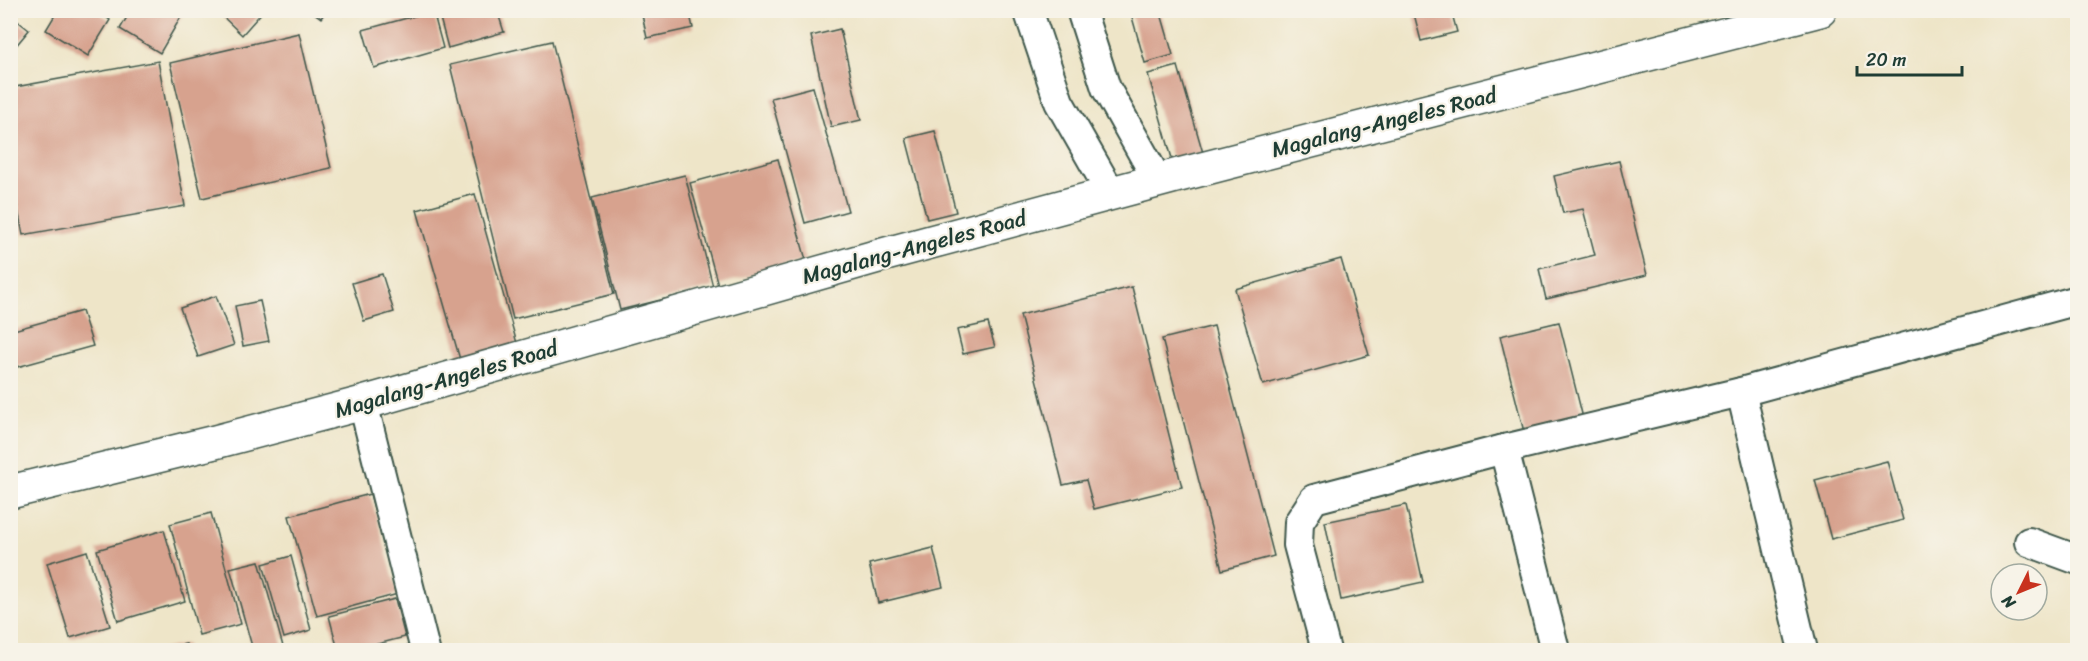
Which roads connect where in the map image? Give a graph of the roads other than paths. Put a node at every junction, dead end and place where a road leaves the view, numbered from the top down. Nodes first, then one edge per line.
1 (1028, 10) edge
2 (1081, 10) edge
3 (1820, 10) edge
4 (1158, 181) junction
5 (1111, 193) junction
6 (2078, 300) edge
7 (1741, 392) junction
8 (363, 404) junction
9 (1504, 449) junction
10 (10, 492) edge
11 (2029, 542) dead end
12 (2078, 560) edge
13 (425, 651) edge
14 (1326, 651) edge
15 (1555, 651) edge
16 (1803, 651) edge

1 - 5 street
2 - 4 street
3 - 4 main road, Magalang-Angeles Road
4 - 5 main road, Magalang-Angeles Road
5 - 8 main road, Magalang-Angeles Road
6 - 7 street
7 - 9 street
7 - 16 street
8 - 10 main road, Magalang-Angeles Road
8 - 13 street
9 - 14 street
9 - 15 street
11 - 12 street

